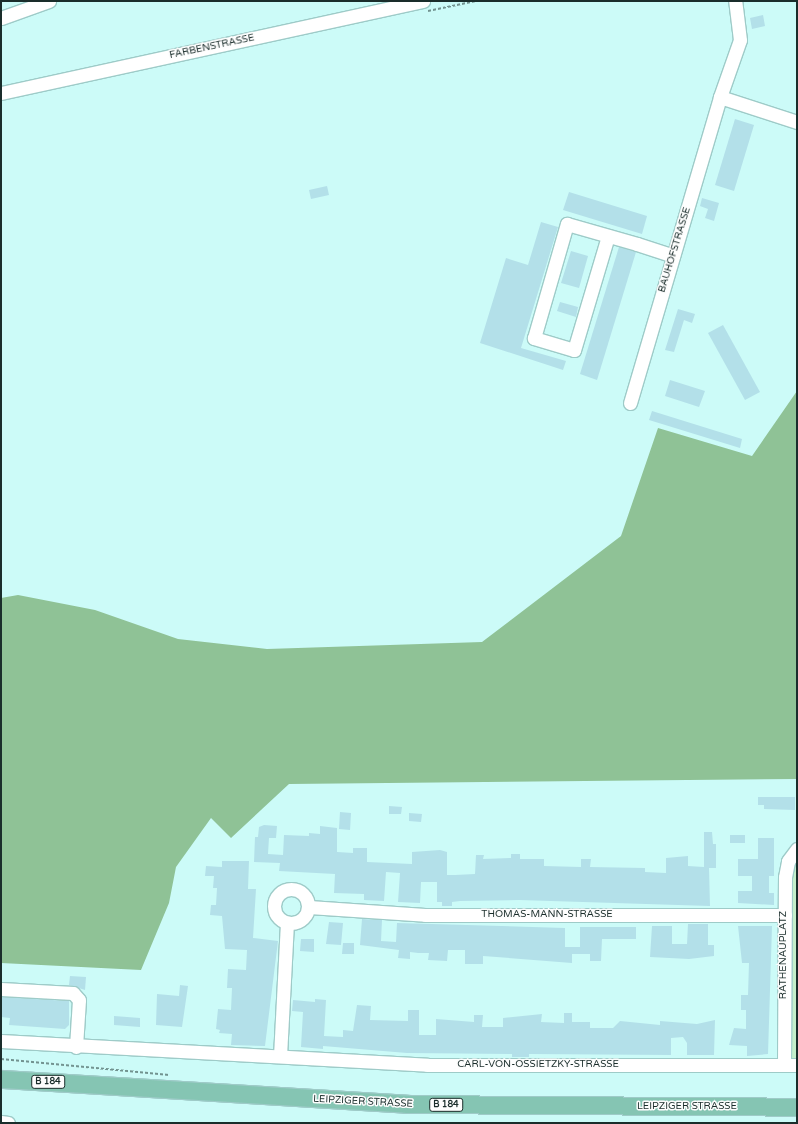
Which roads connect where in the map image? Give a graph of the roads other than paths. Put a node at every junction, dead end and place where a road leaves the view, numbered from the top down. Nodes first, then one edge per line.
1 (49, 1) edge
2 (423, 1) edge
3 (735, 1) edge
4 (1, 18) edge
5 (1, 93) edge
6 (720, 97) junction
7 (797, 122) edge
8 (608, 236) junction
9 (673, 256) junction
10 (630, 403) dead end
11 (797, 849) edge
12 (309, 907) junction
13 (784, 915) junction
14 (287, 923) junction
15 (1, 989) edge
16 (1, 1041) edge
17 (76, 1047) junction
18 (280, 1056) junction
19 (791, 1065) edge
20 (1, 1079) edge
21 (797, 1107) edge
22 (1, 1122) edge
23 (8, 1123) edge

1 - 4 street
2 - 5 street, FARBENSTRASSE
3 - 6 street, BAUHOFSTRASSE
6 - 7 street
6 - 9 street, BAUHOFSTRASSE
8 - 8 street
8 - 9 street
9 - 10 street, BAUHOFSTRASSE
11 - 13 street, RATHENAUPLATZ
12 - 13 street, THOMAS-MANN-STRASSE
12 - 14 street
12 - 14 street
13 - 19 street, RATHENAUPLATZ
14 - 18 street
15 - 17 street
16 - 17 street, CARL-VON-OSSIETZKY-STRASSE
17 - 18 street, CARL-VON-OSSIETZKY-STRASSE
18 - 19 street, CARL-VON-OSSIETZKY-STRASSE
20 - 21 main road, LEIPZIGER STRASSE / B 184
22 - 23 street

